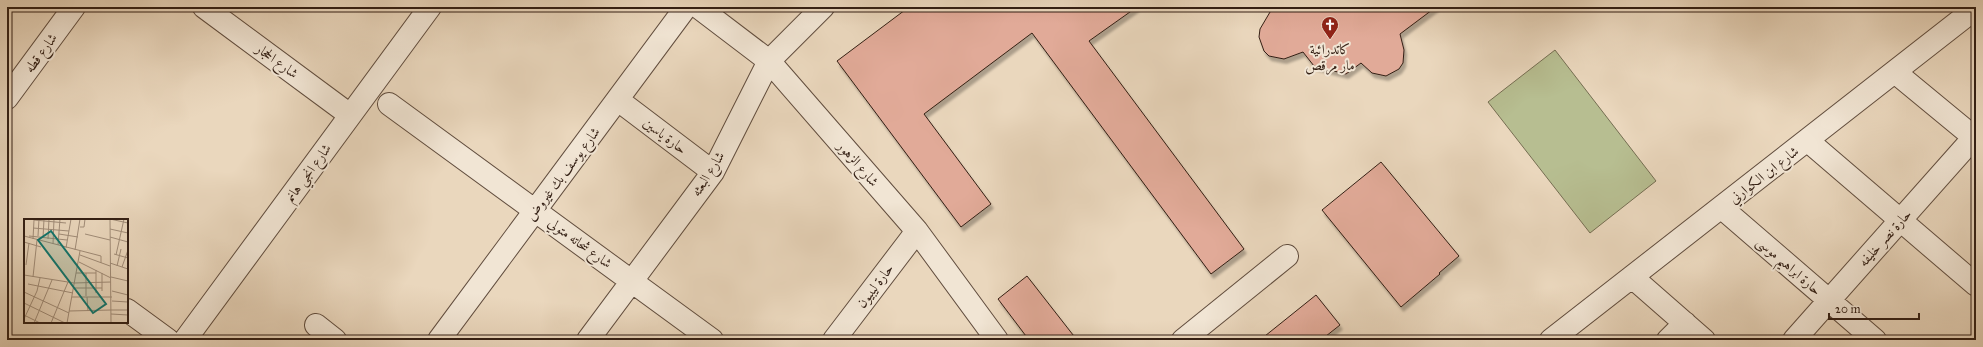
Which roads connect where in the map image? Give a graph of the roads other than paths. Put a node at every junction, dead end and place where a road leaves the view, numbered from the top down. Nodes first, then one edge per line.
1 (74, 7) edge
2 (204, 7) edge
3 (430, 7) edge
4 (686, 7) edge
5 (698, 7) edge
6 (824, 7) edge
7 (1976, 8) edge
8 (769, 61) junction
9 (1896, 73) junction
10 (7, 98) edge
11 (618, 100) junction
12 (389, 104) dead end
13 (350, 115) junction
14 (1975, 137) edge
15 (1808, 141) junction
16 (713, 172) junction
17 (1722, 208) junction
18 (535, 211) junction
19 (1900, 220) junction
20 (917, 231) junction
21 (1287, 256) dead end
22 (1632, 277) junction
23 (632, 281) junction
24 (1976, 285) edge
25 (1829, 300) junction
26 (128, 311) edge
27 (1684, 323) junction
28 (316, 325) dead end
29 (168, 340) edge
30 (185, 340) edge
31 (335, 340) edge
32 (439, 340) edge
33 (588, 340) edge
34 (712, 340) edge
35 (834, 340) edge
36 (997, 340) edge
37 (1183, 340) edge
38 (1551, 340) edge
39 (1668, 340) edge
40 (1704, 340) edge
41 (1794, 340) edge
42 (1875, 340) edge

1 - 10 street, شارع قطه
2 - 13 street, شارع الحجار
3 - 13 street, شارع انجي هانم
4 - 11 street, شارع يوسف بك غيروض
5 - 8 street, شارع الزهور
6 - 8 street, شارع البعثه
7 - 9 street, شارع ابن الكوارني
8 - 16 street, شارع البعثه
8 - 20 street, شارع الزهور
9 - 14 street
9 - 15 street, شارع ابن الكوارني
11 - 16 street, حارة ياسين
11 - 18 street, شارع يوسف بك غيروض
12 - 18 street, شارع شحاته متولي
13 - 30 street, شارع انجي هانم
14 - 19 street, حارة نصر خليفه
15 - 17 street, شارع ابن الكوارني
15 - 19 street
16 - 23 street, شارع البعثه
17 - 22 street, شارع ابن الكوارني
17 - 25 street, حارة ابراهيم موسى
18 - 23 street, شارع شحاته متولي
18 - 32 street, شارع يوسف بك غيروض
19 - 24 street
19 - 25 street, حارة نصر خليفه
20 - 35 street, حارة ليبيون
20 - 36 street, شارع الزهور
21 - 37 street
22 - 27 street
22 - 38 street, شارع ابن الكوارني
23 - 33 street, شارع البعثه
23 - 34 street, شارع شحاته متولي
25 - 41 street, حارة نصر خليفه
25 - 42 street, حارة ابراهيم موسى
26 - 29 street
27 - 39 street
27 - 40 street
28 - 31 street

